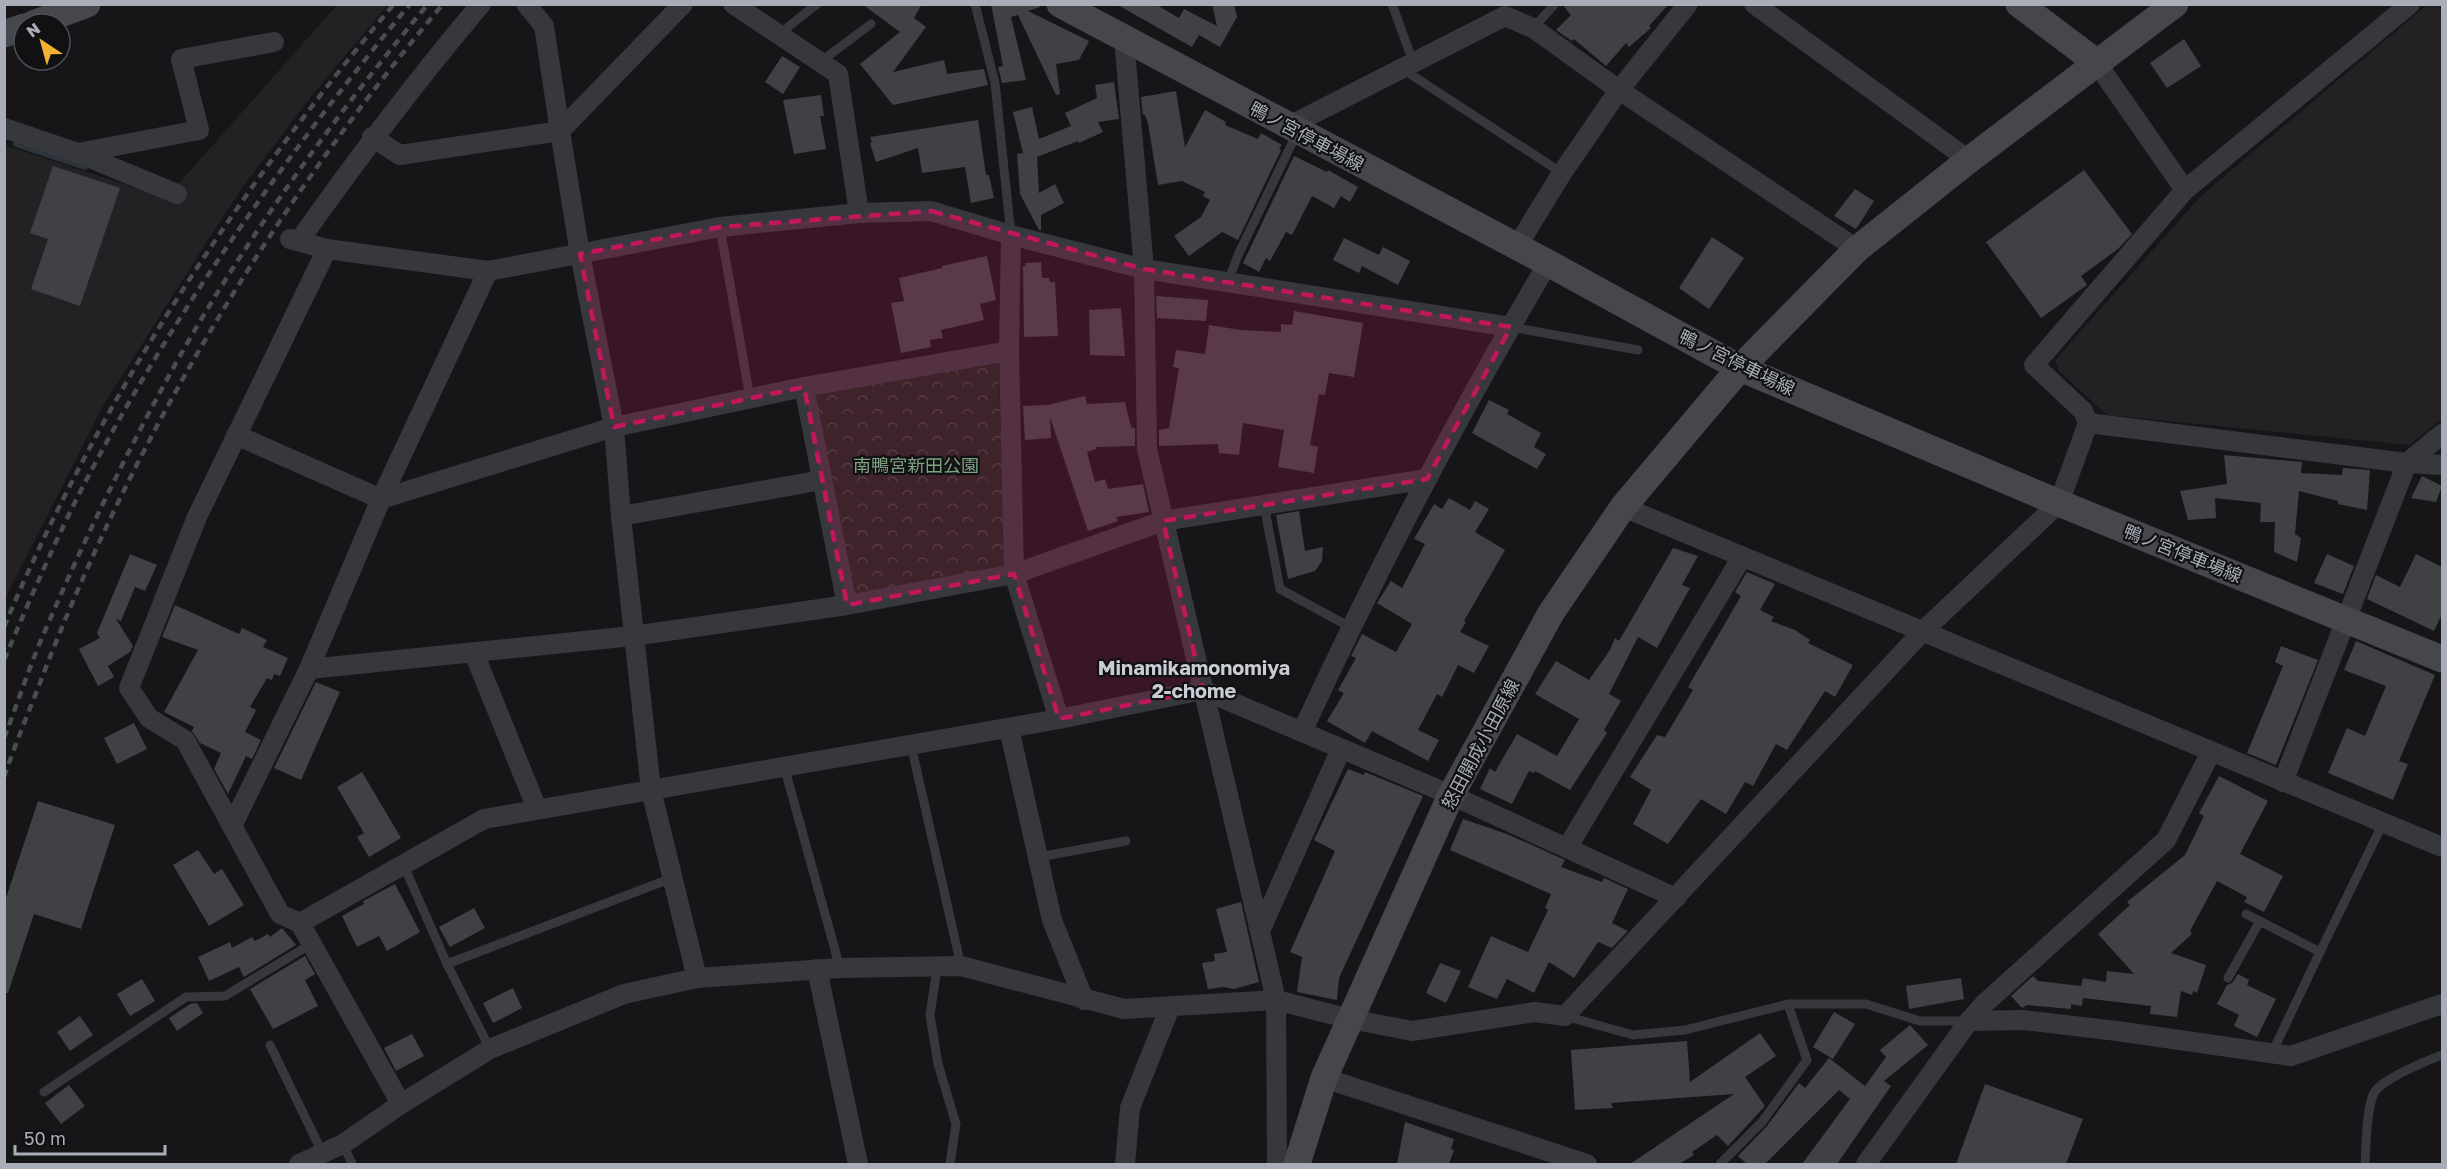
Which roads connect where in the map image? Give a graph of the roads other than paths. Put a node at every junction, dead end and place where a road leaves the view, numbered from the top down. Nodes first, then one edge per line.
1 (87, 4) edge
2 (481, 4) edge
3 (526, 4) edge
4 (683, 4) edge
5 (732, 4) edge
6 (817, 4) edge
7 (975, 4) edge
8 (1392, 4) edge
9 (1555, 4) edge
10 (1688, 4) edge
11 (1754, 4) edge
12 (2019, 4) edge
13 (2175, 4) edge
14 (2410, 4) edge
15 (1069, 6) edge
16 (1503, 10) edge
17 (65, 12) edge
18 (870, 24) dead end
19 (1533, 28) junction
20 (778, 35) junction
21 (1124, 38) junction
22 (274, 42) dead end
23 (820, 62) junction
24 (2096, 62) junction
25 (1407, 65) junction
26 (1619, 90) junction
27 (4, 128) edge
28 (1293, 129) junction
29 (560, 131) junction
30 (372, 137) junction
31 (78, 153) junction
32 (1968, 160) junction
33 (1562, 173) junction
34 (2185, 190) junction
35 (177, 194) dead end
36 (860, 213) junction
37 (720, 227) junction
38 (1011, 235) junction
39 (1516, 248) junction
40 (327, 249) junction
41 (1857, 249) junction
42 (580, 254) junction
43 (1548, 263) junction
44 (1144, 269) junction
45 (488, 271) junction
46 (1227, 284) junction
47 (1511, 327) junction
48 (1638, 350) dead end
49 (1009, 351) junction
50 (1740, 368) junction
51 (804, 387) junction
52 (750, 398) junction
53 (2088, 423) junction
54 (614, 427) junction
55 (2442, 434) edge
56 (236, 435) junction
57 (2407, 463) junction
58 (2442, 465) edge
59 (1427, 479) junction
60 (822, 480) junction
61 (381, 499) junction
62 (2059, 502) junction
63 (1264, 505) junction
64 (1623, 507) junction
65 (621, 516) junction
66 (1163, 521) junction
67 (1742, 557) junction
68 (1014, 574) junction
69 (847, 605) junction
70 (2346, 620) junction
71 (1350, 627) junction
72 (1922, 632) junction
73 (633, 636) junction
74 (474, 653) junction
75 (2442, 659) edge
76 (309, 669) junction
77 (1203, 690) junction
78 (1059, 719) junction
79 (1009, 728) junction
80 (1302, 732) junction
81 (911, 745) junction
82 (1341, 749) junction
83 (2211, 752) junction
84 (784, 766) junction
85 (2283, 782) junction
86 (651, 790) junction
87 (1450, 795) junction
88 (537, 809) junction
89 (2383, 823) junction
90 (232, 826) junction
91 (1126, 841) dead end
92 (2442, 847) edge
93 (1567, 848) junction
94 (1039, 857) junction
95 (404, 866) junction
96 (672, 878) junction
97 (1676, 898) junction
98 (2246, 914) dead end
99 (2260, 921) junction
100 (300, 923) junction
101 (1260, 931) junction
102 (311, 944) junction
103 (2320, 952) junction
104 (447, 963) junction
105 (961, 966) junction
106 (840, 968) junction
107 (937, 968) junction
108 (817, 969) junction
109 (697, 978) junction
110 (2229, 978) dead end
111 (1084, 1000) junction
112 (1276, 1000) junction
113 (1788, 1004) junction
114 (2442, 1004) edge
115 (1170, 1007) junction
116 (1565, 1016) junction
117 (1350, 1019) junction
118 (1969, 1021) junction
119 (270, 1044) dead end
120 (490, 1049) junction
121 (2272, 1053) junction
122 (2442, 1055) edge
123 (1324, 1078) junction
124 (44, 1092) dead end
125 (401, 1104) junction
126 (343, 1144) junction
127 (323, 1154) junction
128 (298, 1164) edge
129 (352, 1164) edge
130 (858, 1164) edge
131 (950, 1164) edge
132 (1125, 1164) edge
133 (1277, 1164) edge
134 (1297, 1164) edge
135 (1587, 1164) edge
136 (1720, 1164) edge
137 (1866, 1164) edge
138 (2365, 1164) edge

1 - 17 main road
2 - 30 street
3 - 29 street
4 - 29 street
5 - 20 street
6 - 20 lane
7 - 38 lane
8 - 25 lane
9 - 19 lane
10 - 26 street
11 - 32 street
12 - 24 main road
13 - 24 main road, 怒田開成小田原線
14 - 34 street
15 - 21 main road, 鴨ノ宮停車場線
16 - 19 street
16 - 25 street
18 - 23 lane
19 - 26 street
20 - 23 street
21 - 28 main road, 鴨ノ宮停車場線
21 - 44 street
22 - 31 street
23 - 36 street
24 - 32 main road, 怒田開成小田原線
24 - 34 street
25 - 28 street
25 - 33 lane
26 - 33 street
26 - 41 street
27 - 31 street
28 - 39 main road, 鴨ノ宮停車場線
28 - 46 lane
29 - 30 street
29 - 42 street
30 - 40 street
31 - 35 street
32 - 41 main road, 怒田開成小田原線
33 - 39 street
34 - 53 street
36 - 37 street
36 - 38 street
37 - 42 street
37 - 52 lane
38 - 44 street
38 - 49 street
39 - 43 main road, 鴨ノ宮停車場線
40 - 45 street
40 - 56 street
41 - 50 main road, 怒田開成小田原線
42 - 45 street
42 - 54 street
43 - 47 street
43 - 50 main road, 鴨ノ宮停車場線
44 - 46 street
44 - 66 street
45 - 61 street
46 - 47 street
47 - 48 lane
47 - 59 street
49 - 51 street
49 - 68 street
50 - 62 main road, 鴨ノ宮停車場線
50 - 64 main road, 怒田開成小田原線
51 - 52 street
51 - 60 street
52 - 54 street
53 - 57 street
53 - 62 street
54 - 61 street
54 - 65 street
55 - 57 street
56 - 61 street
56 - 90 street
57 - 58 street
57 - 70 street
59 - 63 street
59 - 71 street
60 - 65 street
60 - 69 street
61 - 76 street
62 - 70 main road, 鴨ノ宮停車場線
62 - 72 street
63 - 66 street
63 - 71 lane
64 - 67 street
64 - 87 main road, 怒田開成小田原線
65 - 73 street
66 - 68 street
66 - 77 street
67 - 72 street
67 - 93 street
68 - 69 street
68 - 78 street
69 - 73 street
70 - 75 main road, 鴨ノ宮停車場線
70 - 85 street
71 - 80 street
72 - 83 street
72 - 97 street
73 - 74 street
73 - 86 street
74 - 76 street
74 - 88 street
76 - 90 street
77 - 78 street
77 - 80 street
77 - 101 street
78 - 79 street
79 - 81 street
79 - 94 street
80 - 82 street
81 - 84 street
81 - 105 lane
82 - 87 street
82 - 101 street
83 - 85 street
83 - 118 street
84 - 86 street
84 - 106 lane
85 - 89 street
86 - 88 street
86 - 96 street
87 - 93 street
87 - 117 main road, 怒田開成小田原線
88 - 95 street
89 - 92 street
89 - 103 lane
90 - 100 street
91 - 94 lane
93 - 97 street
94 - 111 street
95 - 100 street
95 - 104 lane
96 - 104 lane
96 - 109 street
97 - 116 street
98 - 99 lane
99 - 103 lane
99 - 110 lane
100 - 102 street
101 - 112 street
102 - 124 lane
102 - 125 street
103 - 121 lane
104 - 120 lane
105 - 107 street
105 - 111 street
106 - 107 street
106 - 108 street
107 - 131 lane
108 - 109 street
108 - 130 street
109 - 120 street
111 - 115 street
112 - 115 street
112 - 117 street
112 - 133 street
113 - 116 lane
113 - 118 lane
113 - 136 lane
114 - 121 street
115 - 132 street
116 - 117 street
117 - 123 main road, 怒田開成小田原線
118 - 121 street
118 - 137 street
119 - 127 lane
120 - 125 street
122 - 138 lane
123 - 134 main road, 怒田開成小田原線
123 - 135 street
125 - 126 street
126 - 127 street
126 - 129 lane
127 - 128 street

